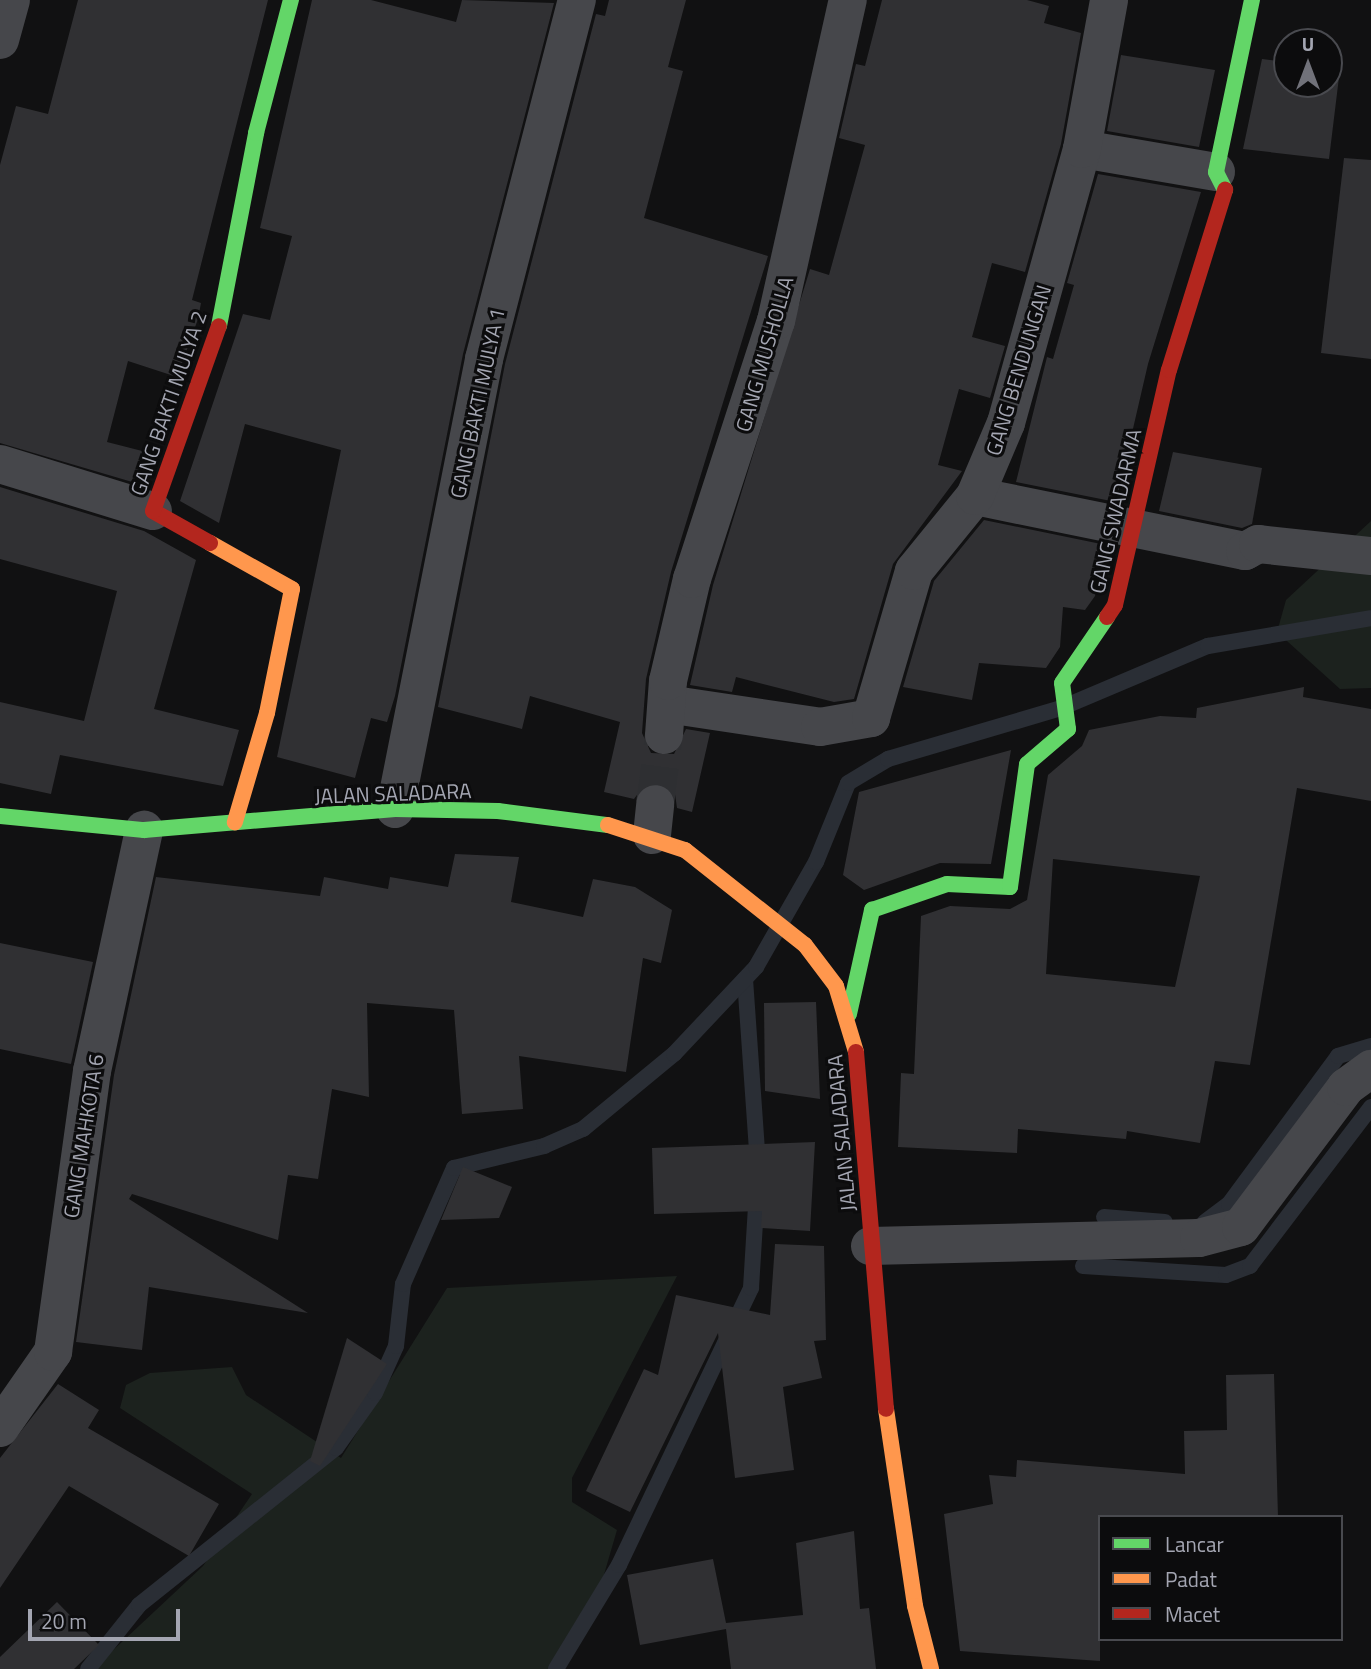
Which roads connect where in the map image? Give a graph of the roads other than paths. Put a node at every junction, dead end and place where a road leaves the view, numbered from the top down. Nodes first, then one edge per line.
1 (12, 0) edge
2 (291, 0) edge
3 (577, 0) edge
4 (848, 0) edge
5 (1109, 0) edge
6 (1252, 0) edge
7 (0, 40) edge
8 (1082, 149) junction
9 (1216, 172) junction
10 (0, 464) edge
11 (975, 496) junction
12 (153, 511) junction
13 (1133, 530) junction
14 (1371, 556) edge
15 (665, 719) joint
16 (395, 809) junction
17 (0, 816) edge
18 (235, 822) junction
19 (144, 830) junction
20 (849, 1014) junction
21 (1371, 1069) edge
22 (870, 1246) junction
23 (0, 1428) edge
24 (931, 1669) edge

1 - 7 street
2 - 12 street, GANG BAKTI MULYA 2
3 - 16 street, GANG BAKTI MULYA 1
4 - 15 street, GANG MUSHOLLA
5 - 8 street, GANG BENDUNGAN
6 - 9 street, GANG SWADARMA
8 - 9 street
8 - 11 street, GANG BENDUNGAN
9 - 13 street, GANG SWADARMA
10 - 12 street
11 - 13 street
11 - 15 street, GANG BENDUNGAN
12 - 18 street, GANG BAKTI MULYA 2
13 - 14 street
13 - 20 street, GANG SWADARMA
16 - 18 street, JALAN SALADARA
16 - 20 street, JALAN SALADARA
17 - 19 street, JALAN SALADARA
18 - 19 street, JALAN SALADARA
19 - 23 street, GANG MAHKOTA 6
20 - 22 street, JALAN SALADARA
21 - 22 street
22 - 24 street, JALAN SALADARA

